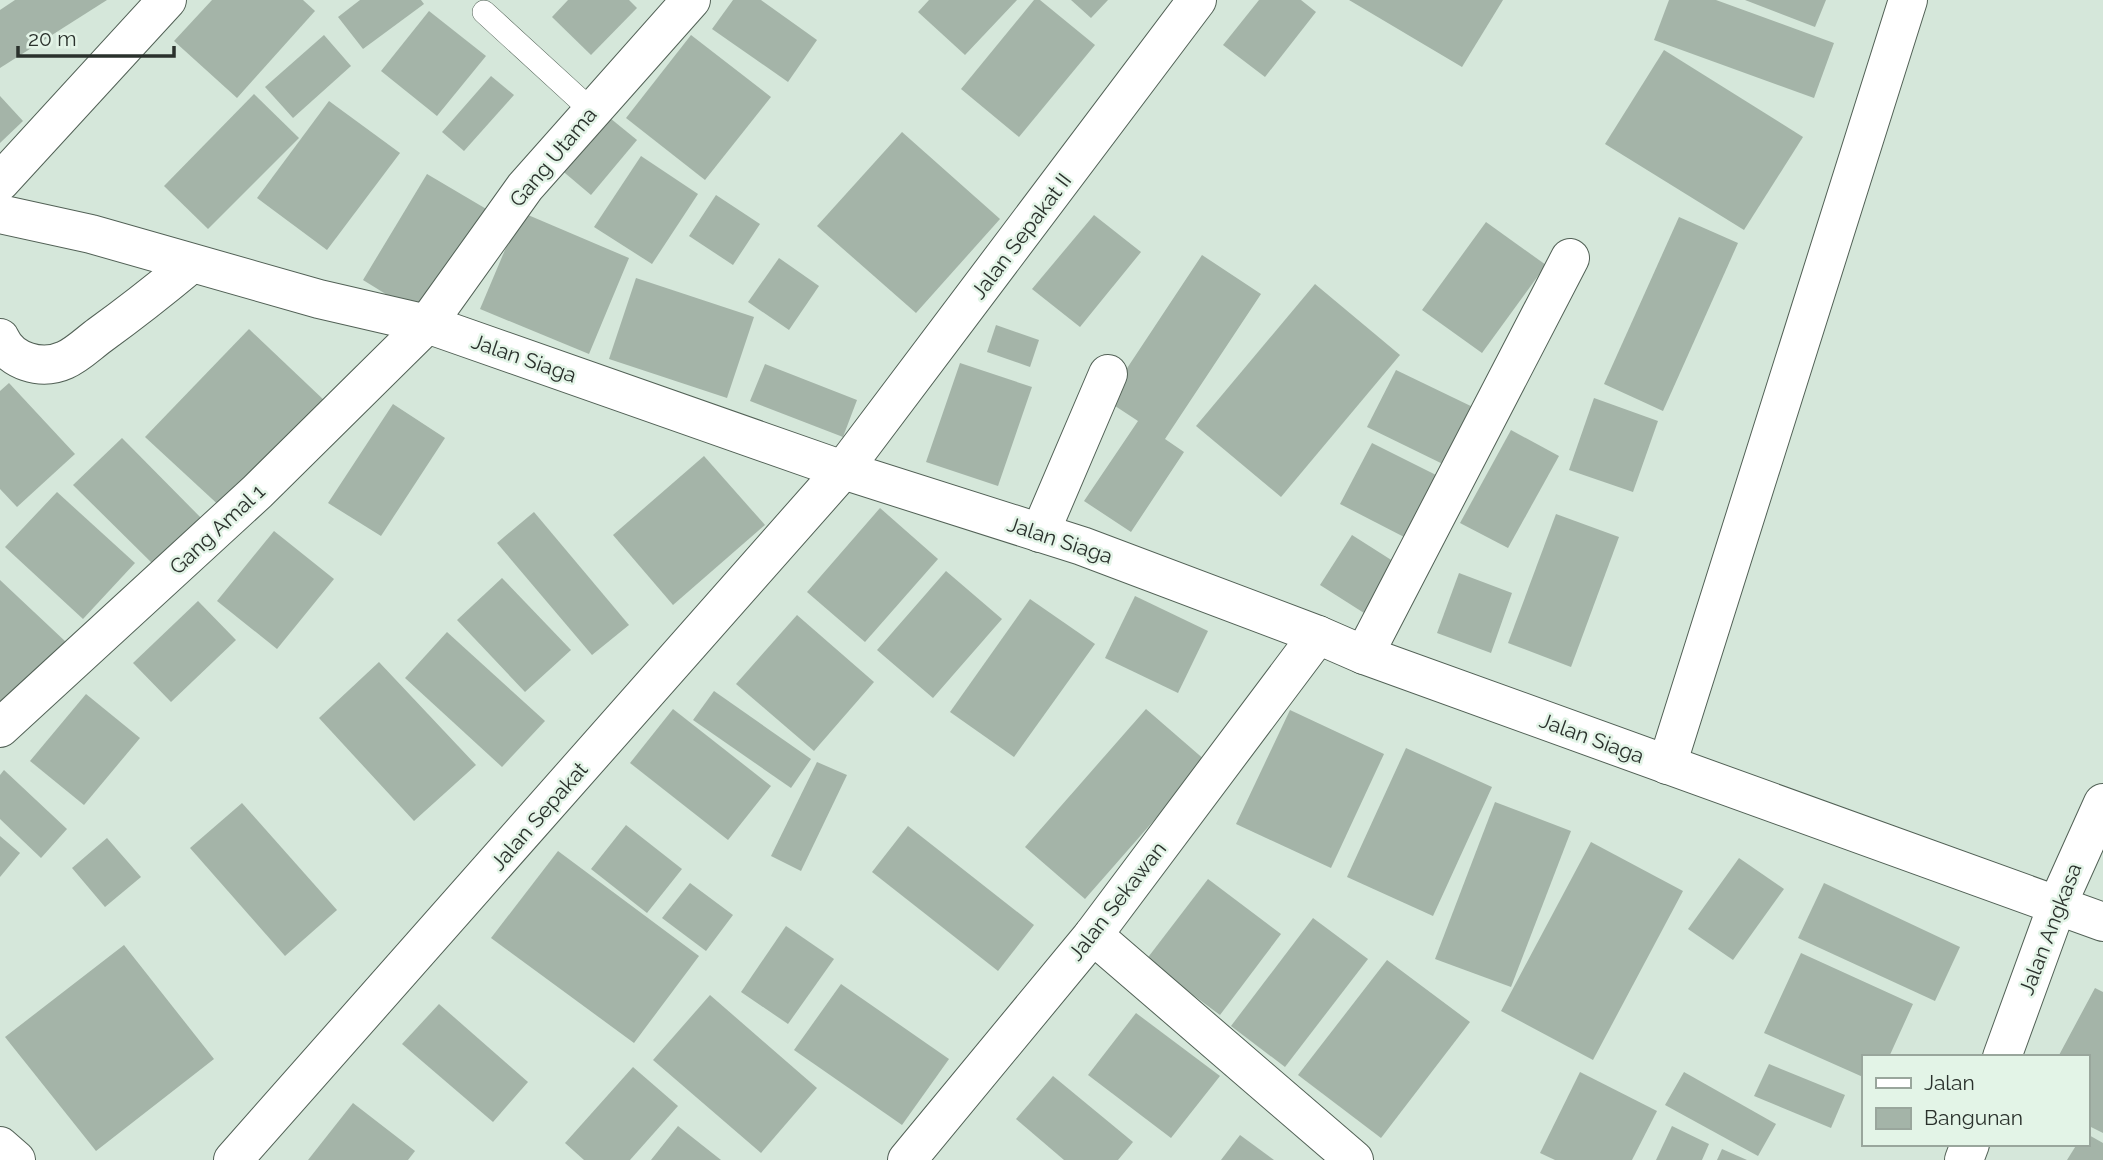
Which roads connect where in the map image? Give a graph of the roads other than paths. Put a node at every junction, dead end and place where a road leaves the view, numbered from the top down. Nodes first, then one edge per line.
1 (167, 0) edge
2 (691, 0) edge
3 (1197, 0) edge
4 (1908, 0) edge
5 (484, 12) dead end
6 (592, 111) junction
7 (0, 182) edge
8 (0, 214) edge
9 (1570, 258) dead end
10 (191, 264) junction
11 (427, 324) junction
12 (0, 338) edge
13 (1108, 374) dead end
14 (842, 470) junction
15 (1040, 533) junction
16 (1318, 635) junction
17 (1364, 655) junction
18 (0, 728) edge
19 (1667, 765) junction
20 (2103, 803) edge
21 (2058, 903) junction
22 (2103, 922) edge
23 (1093, 935) junction
24 (2003, 1055) edge
25 (0, 1146) edge
26 (252, 1154) edge
27 (16, 1160) edge
28 (907, 1160) edge
29 (1354, 1160) edge

1 - 7 street
2 - 6 street, Gang Utama
3 - 14 street, Jalan Sepakat II
4 - 19 street
5 - 6 lane
6 - 11 street, Gang Utama
8 - 10 street, Jalan Siaga
9 - 17 street
10 - 11 street, Jalan Siaga
10 - 12 street
11 - 14 street, Jalan Siaga
11 - 18 street, Gang Amal 1
13 - 15 street
14 - 15 street, Jalan Siaga
14 - 26 street, Jalan Sepakat
15 - 16 street, Jalan Siaga
16 - 17 street, Jalan Siaga
16 - 23 street, Jalan Sekawan
17 - 19 street, Jalan Siaga
19 - 21 street, Jalan Siaga
20 - 21 street, Jalan Angkasa
21 - 22 street, Jalan Siaga
21 - 24 street, Jalan Angkasa
23 - 28 street, Jalan Sekawan
23 - 29 street
25 - 27 street

